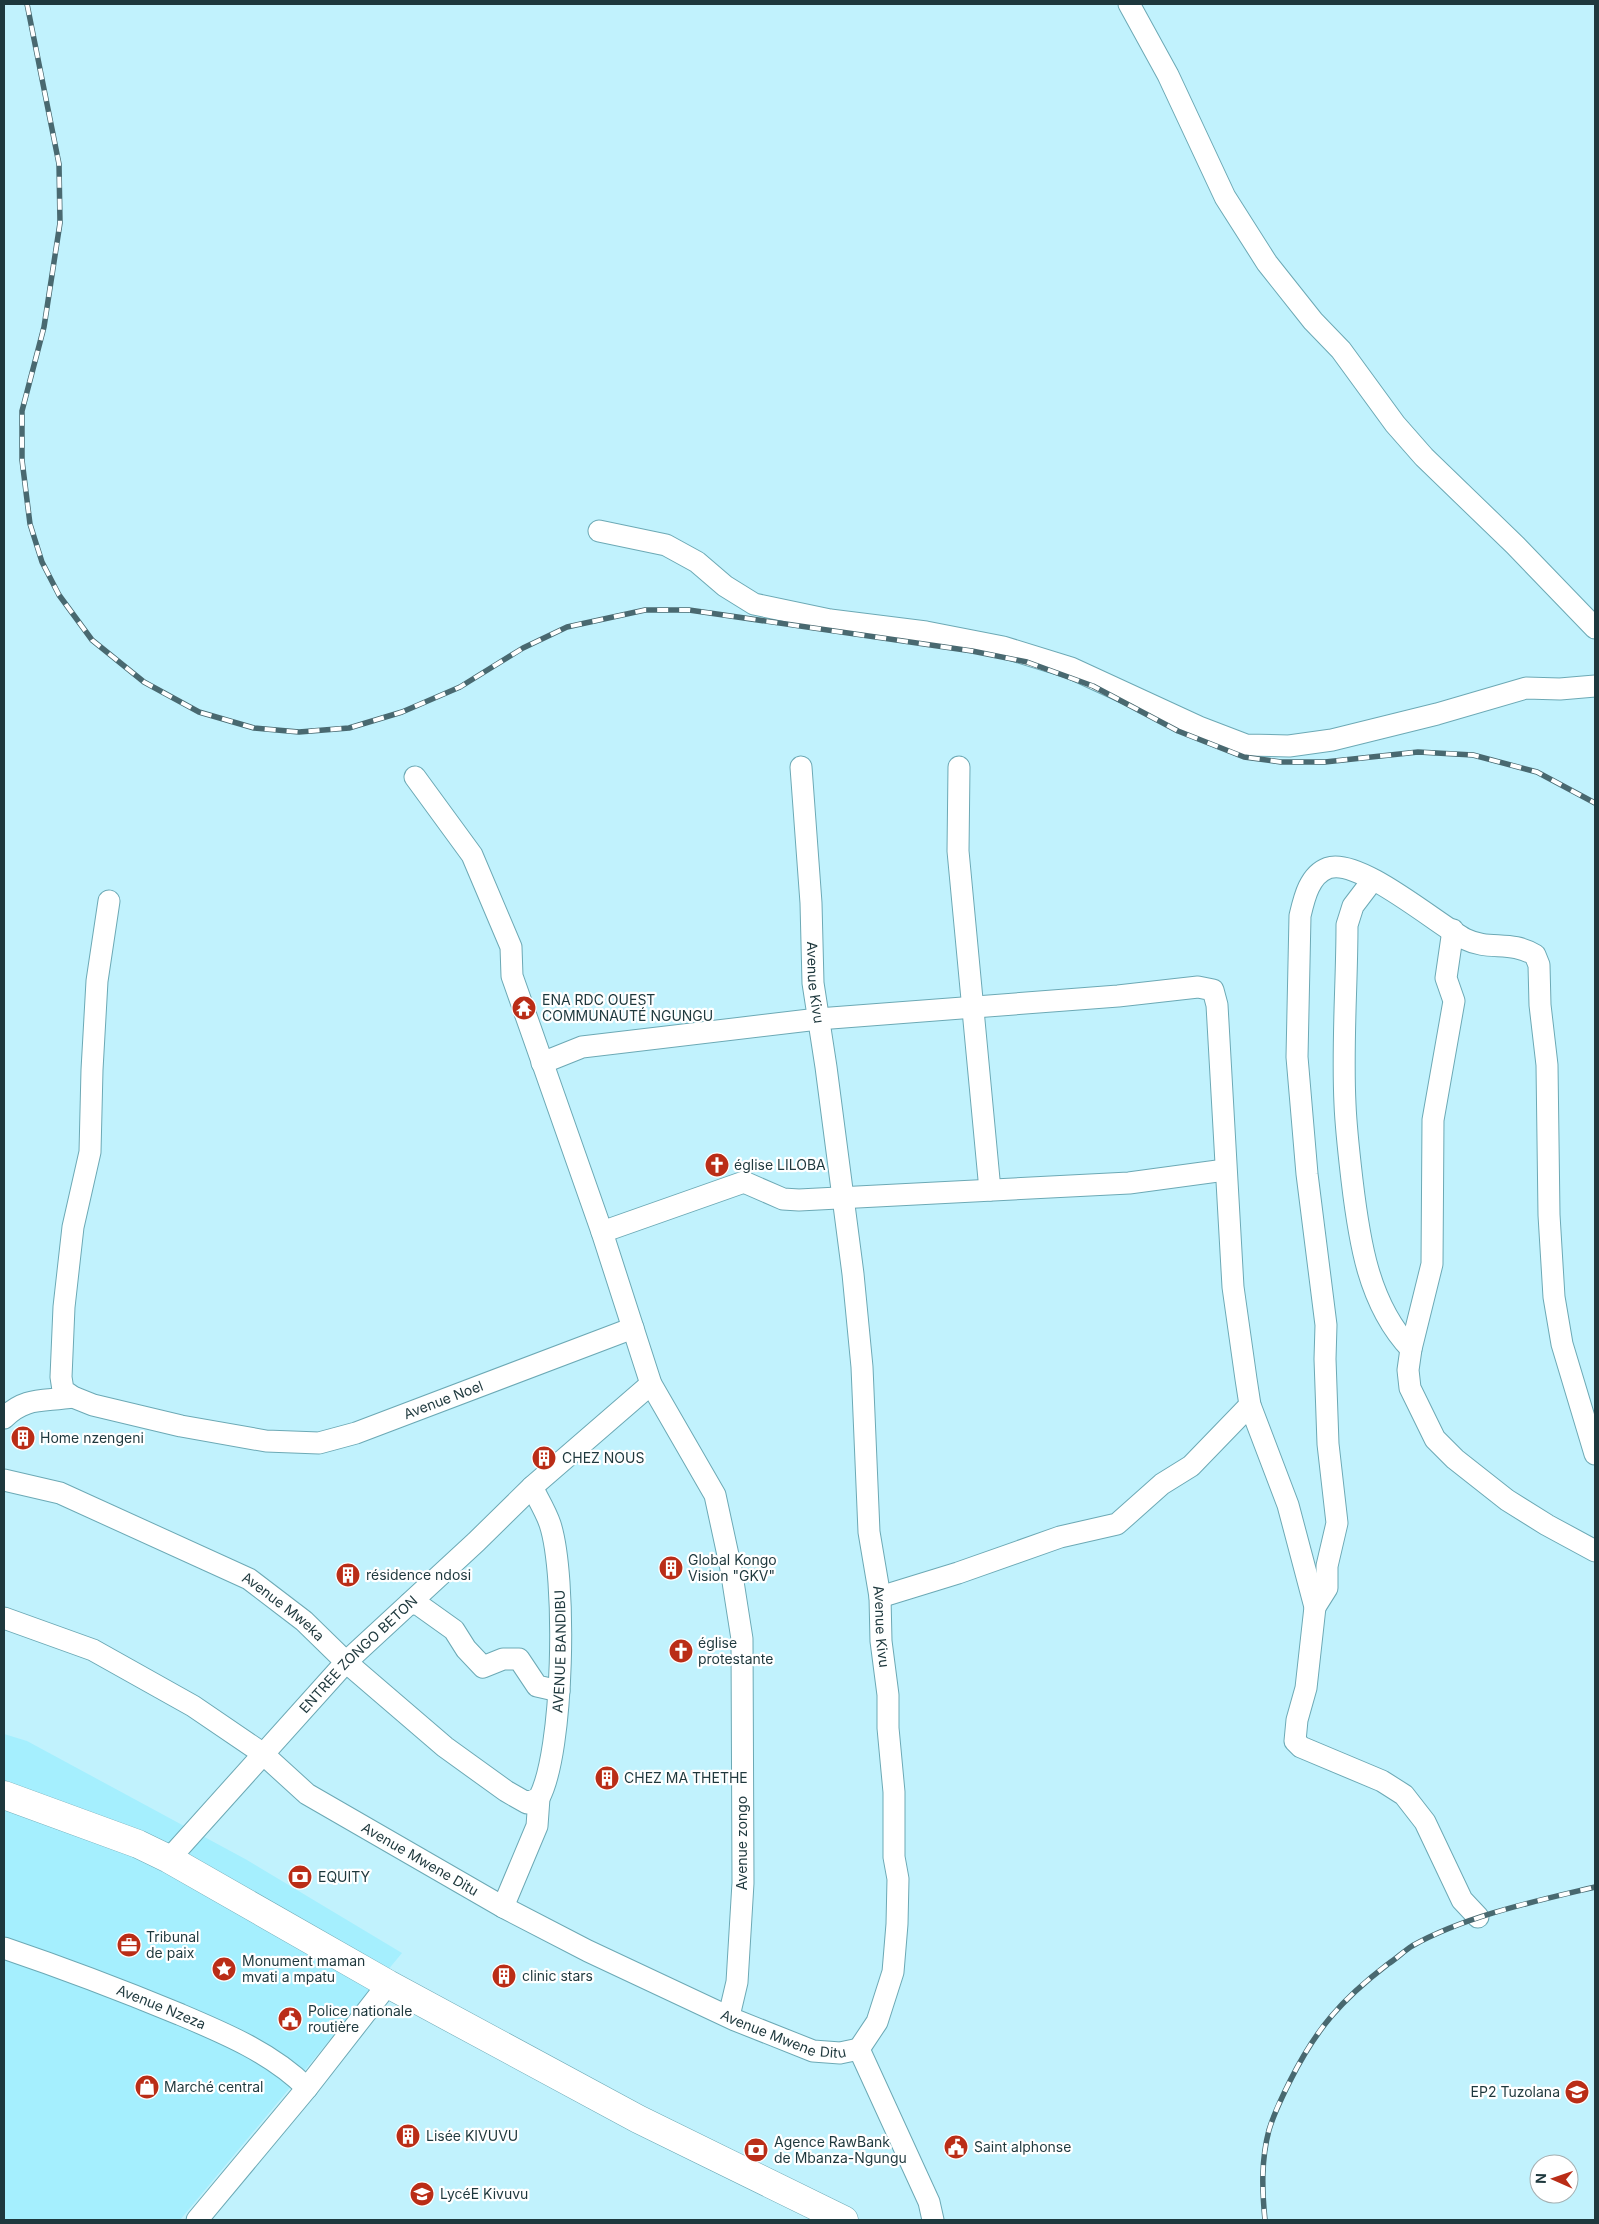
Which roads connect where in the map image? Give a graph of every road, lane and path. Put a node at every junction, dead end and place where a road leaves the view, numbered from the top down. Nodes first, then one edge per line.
1 (1129, 4) edge
2 (599, 531) dead end
3 (1595, 628) edge
4 (1595, 686) edge
5 (801, 767) dead end
6 (959, 767) dead end
7 (415, 777) dead end
8 (1372, 881) junction
9 (109, 900) dead end
10 (1453, 930) junction
11 (973, 1006) junction
12 (818, 1019) junction
13 (542, 1062) junction
14 (1225, 1170) junction
15 (990, 1190) junction
16 (843, 1196) junction
17 (602, 1232) junction
18 (633, 1328) junction
19 (1410, 1349) junction
20 (651, 1384) junction
21 (73, 1398) junction
22 (1250, 1405) junction
23 (4, 1418) edge
24 (1595, 1454) edge
25 (4, 1480) edge
26 (532, 1487) junction
27 (1595, 1551) edge
28 (880, 1597) junction
29 (410, 1603) junction
30 (1315, 1607) junction
31 (4, 1618) edge
32 (346, 1662) junction
33 (559, 1691) junction
34 (262, 1753) junction
35 (4, 1794) edge
36 (530, 1800) junction
37 (169, 1859) junction
38 (503, 1907) junction
39 (1478, 1917) dead end
40 (4, 1948) edge
41 (388, 1984) junction
42 (729, 2016) junction
43 (859, 2049) junction
44 (307, 2088) junction
45 (197, 2220) edge
46 (844, 2220) edge
47 (933, 2220) edge

1 - 3 street
2 - 4 street
5 - 12 street, Avenue Kivu
6 - 11 street
7 - 13 street, Avenue zongo
8 - 10 street
8 - 19 street
8 - 30 street
9 - 21 street
10 - 19 street
10 - 24 street
11 - 12 street
11 - 14 street
11 - 15 street
12 - 13 street
12 - 16 street, Avenue Kivu
13 - 17 street, Avenue zongo
14 - 15 street
14 - 22 street
15 - 16 street
16 - 17 street
16 - 28 street, Avenue Kivu
17 - 18 street, Avenue zongo
18 - 20 street, Avenue zongo
18 - 21 street, Avenue Noel
19 - 27 street
20 - 26 street, ENTREE ZONGO BETON
20 - 42 street, Avenue zongo
21 - 23 street
22 - 28 street
22 - 30 street
25 - 32 street, Avenue Mweka
26 - 29 street, ENTREE ZONGO BETON
26 - 33 street, AVENUE BANDIBU
28 - 43 street, Avenue Kivu
29 - 32 street, ENTREE ZONGO BETON
29 - 33 street
30 - 39 street
31 - 34 street, Avenue Mwene Ditu
32 - 34 street, ENTREE ZONGO BETON
32 - 36 street, Avenue Mweka
33 - 36 street, AVENUE BANDIBU
34 - 37 street, ENTREE ZONGO BETON
34 - 38 street, Avenue Mwene Ditu
35 - 37 highway
36 - 38 street, AVENUE BANDIBU
37 - 41 highway
38 - 42 street, Avenue Mwene Ditu
40 - 44 street, Avenue Nzeza
41 - 44 street
41 - 46 highway
42 - 43 street, Avenue Mwene Ditu
43 - 47 street
44 - 45 street

